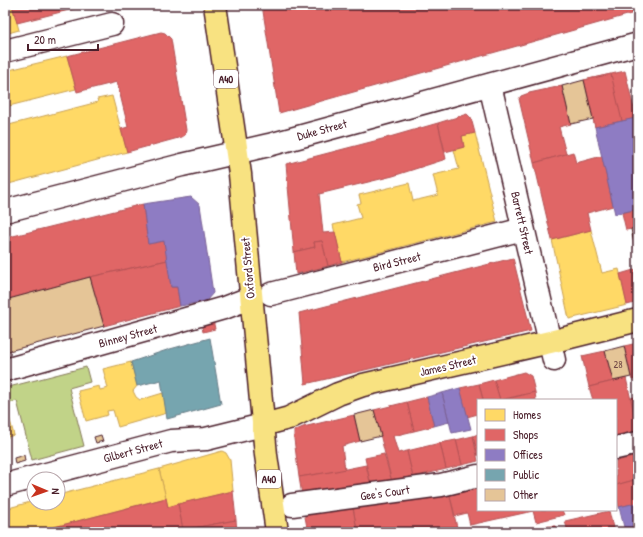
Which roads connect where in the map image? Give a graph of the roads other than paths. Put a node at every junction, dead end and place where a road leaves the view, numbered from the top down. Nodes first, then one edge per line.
1 (215, 5) edge
2 (112, 24) dead end
3 (638, 44) edge
4 (5, 51) edge
5 (490, 85) junction
6 (237, 152) junction
7 (5, 211) edge
8 (517, 231) junction
9 (260, 296) junction
10 (638, 320) edge
11 (552, 351) junction
12 (5, 370) edge
13 (263, 425) junction
14 (638, 443) edge
15 (617, 448) edge
16 (477, 476) edge
17 (5, 485) edge
18 (292, 506) dead end
19 (277, 532) edge

1 - 6 main road, Oxford Street / A40
2 - 4 street
3 - 5 street, Duke Street
5 - 6 street, Duke Street
5 - 8 street, Barrett Street
6 - 7 street, Duke Street
6 - 9 main road, Oxford Street / A40
8 - 9 street, Bird Street
8 - 11 street, Barrett Street
9 - 12 street, Binney Street
9 - 13 main road, Oxford Street / A40
10 - 11 main road, James Street
11 - 13 main road, James Street
13 - 17 street, Gilbert Street
13 - 19 main road, Oxford Street / A40
14 - 15 street
16 - 18 street, Gee's Court

